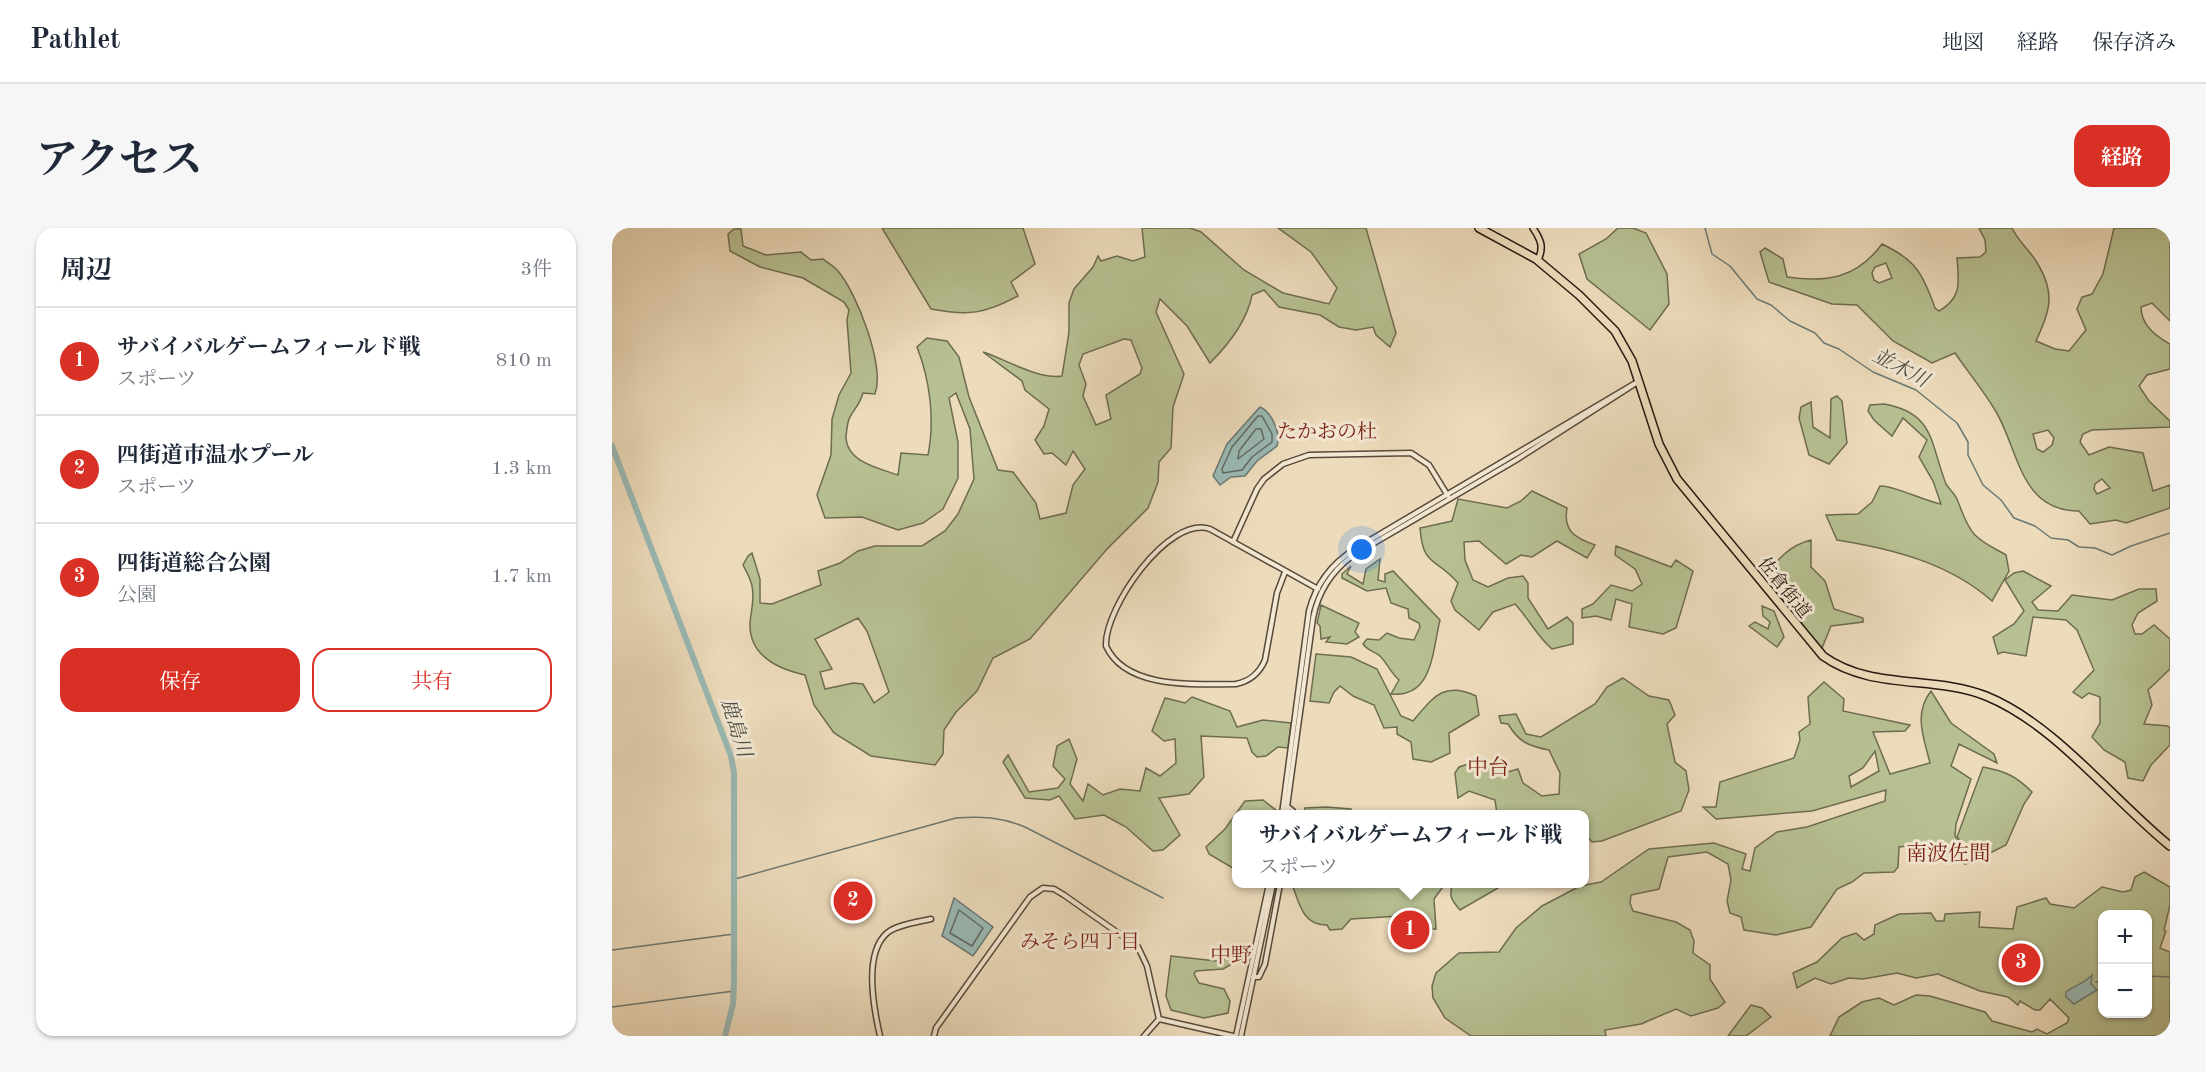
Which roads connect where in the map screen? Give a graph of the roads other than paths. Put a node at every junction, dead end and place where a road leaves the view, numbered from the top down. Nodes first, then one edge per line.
1 (1479, 228) edge
2 (1533, 228) edge
3 (1538, 260) junction
4 (1639, 381) junction
5 (1448, 497) junction
6 (1233, 542) junction
7 (1285, 572) junction
8 (1319, 589) junction
9 (1288, 807) junction
10 (1284, 810) edge
11 (1286, 810) edge
12 (1292, 810) edge
13 (2170, 846) edge
14 (1270, 888) edge
15 (1279, 888) edge
16 (931, 919) dead end
17 (1255, 959) junction
18 (1253, 977) junction
19 (1159, 1019) junction
20 (880, 1036) edge
21 (934, 1036) edge
22 (1144, 1036) edge
23 (1235, 1036) edge
24 (1241, 1036) edge

1 - 3 highway, 佐倉街道
2 - 3 main road
3 - 4 highway, 佐倉街道
4 - 5 street
4 - 13 highway, 佐倉街道
5 - 6 street
5 - 8 street
6 - 7 street
6 - 7 street
7 - 8 street
8 - 9 street
8 - 10 street
9 - 11 street
9 - 12 street
14 - 17 street
15 - 18 street
16 - 20 street
17 - 18 street
17 - 23 street
18 - 24 street
19 - 21 street
19 - 22 street
19 - 23 street

